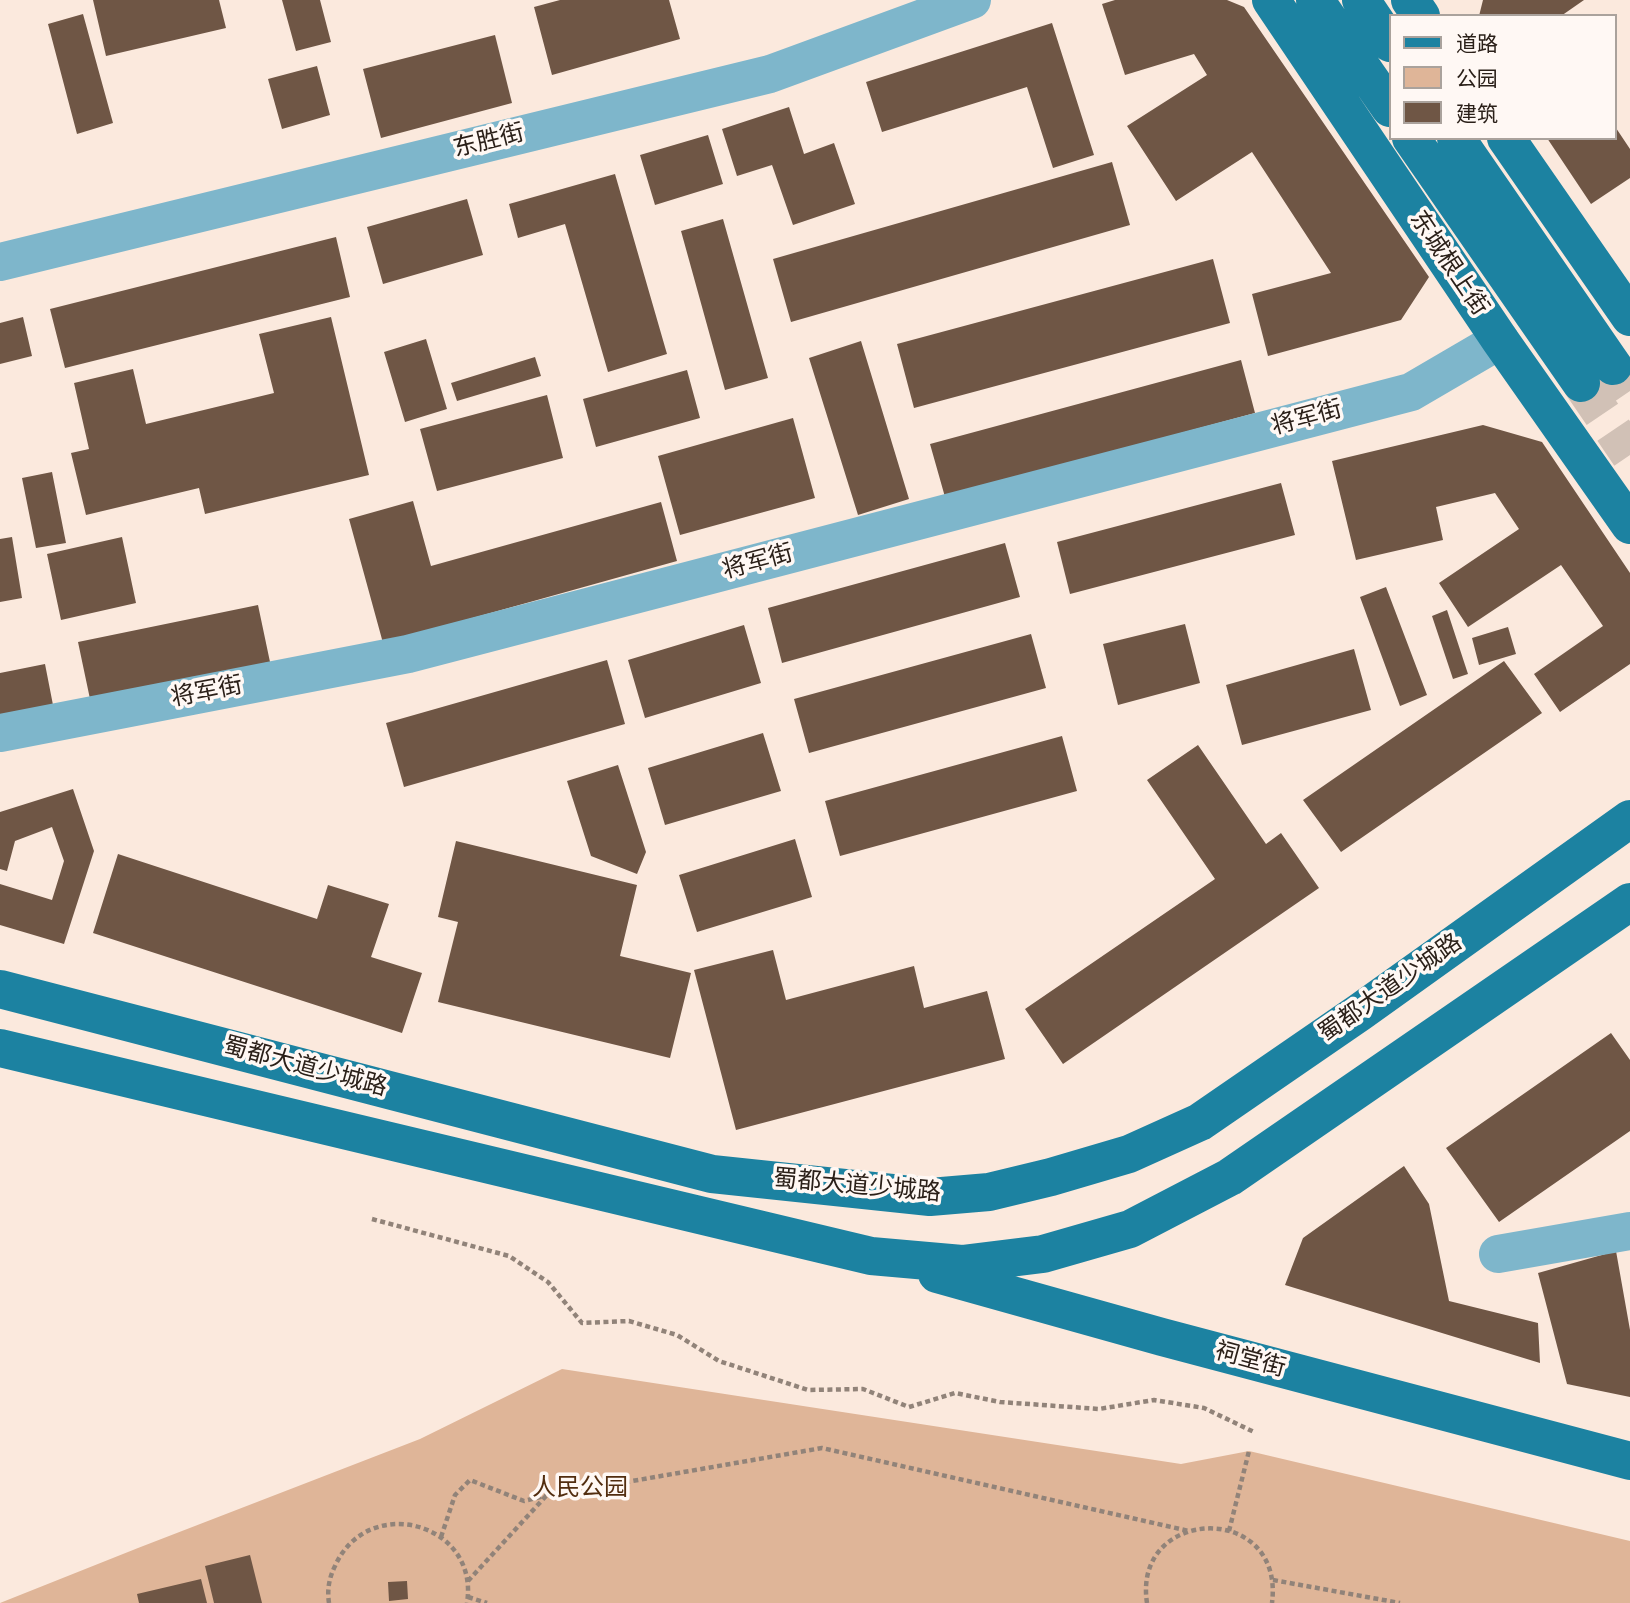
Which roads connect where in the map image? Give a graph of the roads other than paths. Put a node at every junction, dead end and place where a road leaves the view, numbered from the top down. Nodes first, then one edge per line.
1 (972, 0) edge
2 (1270, 0) edge
3 (1315, 0) edge
4 (1361, 0) edge
5 (1388, 40) edge
6 (1388, 105) edge
7 (1413, 140) edge
8 (1457, 140) edge
9 (1507, 140) edge
10 (0, 262) edge
11 (1630, 317) edge
12 (1500, 340) junction
13 (1630, 525) edge
14 (0, 733) edge
15 (1630, 819) edge
16 (1630, 902) edge
17 (0, 989) edge
18 (0, 1048) edge
19 (1630, 1231) edge
20 (1498, 1254) dead end
21 (871, 1256) junction
22 (1630, 1461) edge

1 - 10 street, 东胜街
2 - 12 main road, 东城根上街
3 - 6 main road
4 - 5 main road
7 - 8 main road, 东城根上街
9 - 11 main road
12 - 13 main road, 东城根上街
12 - 14 street, 将军街
15 - 17 main road, 蜀都大道少城路
16 - 21 main road, 蜀都大道少城路
18 - 21 main road, 蜀都大道少城路
19 - 20 street
21 - 22 main road, 祠堂街

